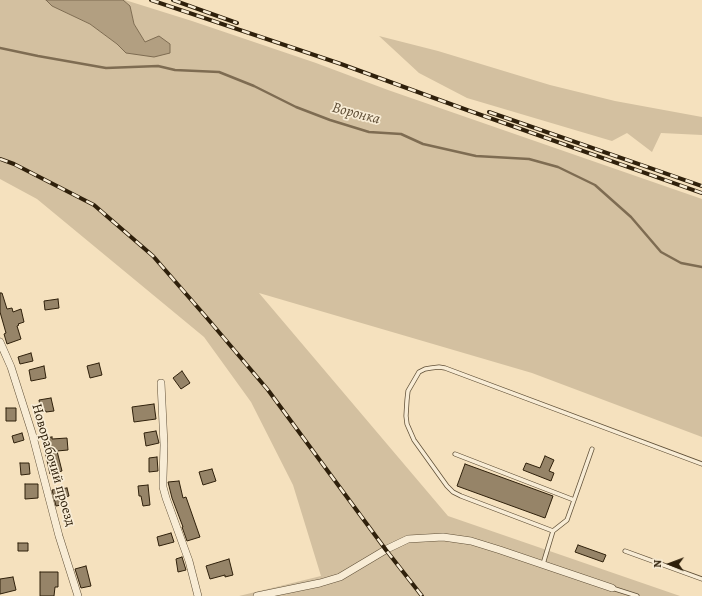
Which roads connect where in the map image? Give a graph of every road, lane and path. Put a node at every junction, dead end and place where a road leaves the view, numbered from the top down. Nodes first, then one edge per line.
1 (0, 342) edge
2 (161, 383) dead end
3 (592, 449) dead end
4 (455, 454) dead end
5 (702, 464) edge
6 (574, 500) junction
7 (553, 531) junction
8 (625, 550) dead end
9 (543, 565) junction
10 (702, 579) edge
11 (612, 588) joint
12 (78, 596) edge
13 (198, 596) edge
14 (257, 596) edge
15 (637, 596) edge

1 - 12 street, Новорабочий проезд
2 - 13 street
3 - 6 lane
4 - 6 lane
5 - 7 lane
6 - 7 lane
7 - 9 lane
8 - 10 lane
9 - 11 street
9 - 14 street
11 - 15 lane

